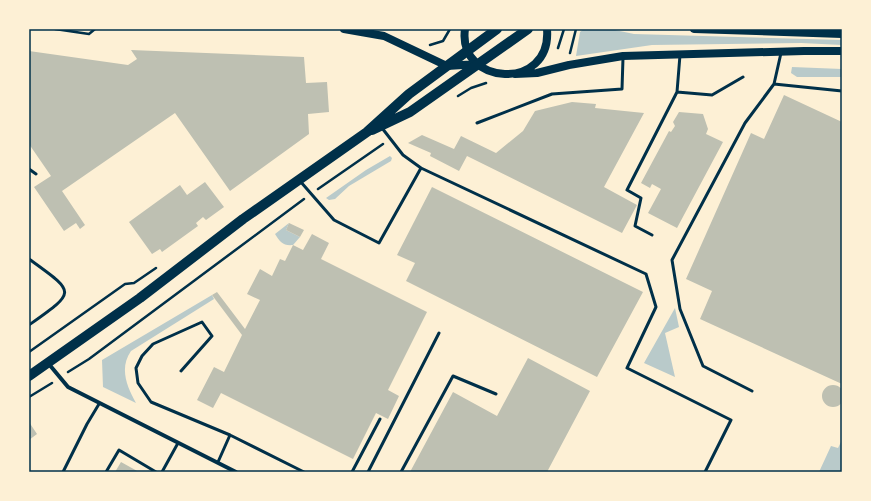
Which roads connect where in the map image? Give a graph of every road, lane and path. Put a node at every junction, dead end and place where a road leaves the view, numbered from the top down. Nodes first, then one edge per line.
1 (55, 29) edge
2 (95, 29) edge
3 (344, 29) edge
4 (465, 29) edge
5 (497, 29) edge
6 (528, 29) edge
7 (547, 29) edge
8 (576, 29) edge
9 (694, 29) edge
10 (842, 34) edge
11 (468, 50) junction
12 (842, 51) edge
13 (781, 52) junction
14 (680, 54) junction
15 (623, 56) junction
16 (568, 60) dead end
17 (478, 64) junction
18 (447, 66) junction
19 (515, 74) junction
20 (743, 77) dead end
21 (488, 82) dead end
22 (774, 84) junction
23 (842, 91) edge
24 (677, 92) junction
25 (451, 100) dead end
26 (477, 123) dead end
27 (382, 127) junction
28 (367, 132) junction
29 (390, 140) junction
30 (421, 168) junction
31 (29, 169) edge
32 (36, 174) dead end
33 (299, 180) junction
34 (312, 194) junction
35 (652, 236) dead end
36 (29, 259) edge
37 (125, 284) dead end
38 (29, 325) edge
39 (439, 333) dead end
40 (29, 352) edge
41 (48, 362) junction
42 (180, 371) dead end
43 (29, 376) edge
44 (60, 378) junction
45 (32, 390) dead end
46 (752, 391) dead end
47 (34, 394) junction
48 (496, 394) dead end
49 (29, 398) edge
50 (99, 404) junction
51 (380, 420) dead end
52 (230, 435) junction
53 (178, 443) junction
54 (218, 462) junction
55 (63, 472) edge
56 (106, 472) edge
57 (156, 472) edge
58 (162, 472) edge
59 (236, 472) edge
60 (304, 472) edge
61 (352, 472) edge
62 (368, 472) edge
63 (401, 472) edge
64 (705, 472) edge

1 - 2 path
3 - 18 main road
4 - 11 main road
5 - 11 main road
6 - 17 main road
7 - 19 main road
8 - 16 path
9 - 10 main road
11 - 17 main road
11 - 18 main road
12 - 13 main road
13 - 14 main road
13 - 22 lane
14 - 15 main road
14 - 24 lane
15 - 19 main road
15 - 26 lane
17 - 18 main road
17 - 19 main road
17 - 27 main road
18 - 28 main road
20 - 24 lane
21 - 25 path
22 - 23 lane
22 - 46 lane
24 - 35 lane
27 - 28 main road
27 - 29 lane
28 - 33 main road
29 - 30 lane
29 - 34 path
30 - 34 lane
30 - 64 lane
31 - 32 lane
33 - 34 lane
33 - 41 main road
34 - 44 path
36 - 38 lane
37 - 40 path
39 - 62 lane
41 - 43 main road
41 - 44 street
42 - 52 lane
44 - 47 path
44 - 50 street
45 - 47 path
47 - 49 path
48 - 63 lane
50 - 53 street
50 - 55 lane
51 - 61 lane
52 - 54 lane
52 - 60 lane
53 - 54 street
53 - 58 lane
54 - 59 street
56 - 57 lane

